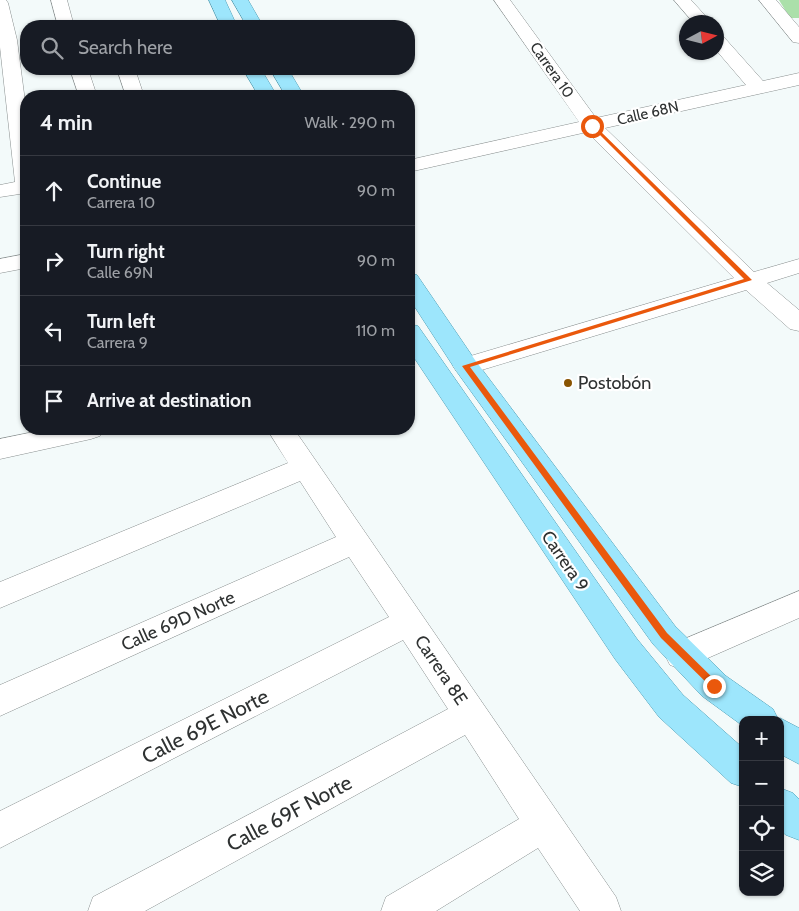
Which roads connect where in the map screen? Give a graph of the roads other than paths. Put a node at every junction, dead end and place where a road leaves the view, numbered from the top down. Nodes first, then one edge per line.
1 (59, 0) edge
2 (217, 0) edge
3 (240, 0) edge
4 (502, 0) edge
5 (682, 0) edge
6 (767, 0) edge
7 (0, 3) edge
8 (696, 15) edge
9 (64, 20) edge
10 (227, 20) edge
11 (252, 20) edge
12 (799, 38) edge
13 (11, 40) edge
14 (724, 48) edge
15 (81, 75) edge
16 (128, 75) edge
17 (256, 75) edge
18 (283, 75) edge
19 (799, 79) edge
20 (759, 88) junction
21 (86, 90) edge
22 (133, 90) edge
23 (264, 90) edge
24 (291, 90) edge
25 (592, 126) junction
26 (20, 127) edge
27 (415, 165) edge
28 (20, 186) edge
29 (0, 191) edge
30 (20, 262) edge
31 (0, 266) edge
32 (799, 266) edge
33 (749, 280) junction
34 (415, 289) edge
35 (799, 323) edge
36 (415, 341) edge
37 (466, 366) junction
38 (63, 435) edge
39 (284, 435) edge
40 (0, 449) edge
41 (306, 467) junction
42 (355, 541) junction
43 (0, 595) edge
44 (799, 604) edge
45 (409, 622) junction
46 (681, 654) junction
47 (0, 701) edge
48 (471, 714) junction
49 (755, 716) edge
50 (784, 737) edge
51 (799, 748) edge
52 (739, 767) edge
53 (781, 806) edge
54 (799, 822) edge
55 (544, 824) junction
56 (0, 830) edge
57 (107, 911) edge
58 (400, 911) edge
59 (602, 911) edge

1 - 9 street
2 - 10 main road
3 - 11 main road
4 - 25 street, Carrera 10
5 - 8 street
6 - 12 street
7 - 13 street
13 - 26 street
14 - 20 street
15 - 21 street
16 - 22 street
17 - 23 main road
18 - 24 main road
19 - 20 street, Calle 68N
20 - 25 street, Calle 68N
25 - 27 street, Calle 68N
25 - 33 street, Carrera 10
28 - 29 street
30 - 31 street
32 - 33 street
33 - 35 street, Carrera 10
33 - 37 street
34 - 37 main road, Carrera 9
36 - 52 main road, Carrera 9
37 - 46 main road, Carrera 9
38 - 40 street
39 - 41 street, Carrera 8E
41 - 42 street, Carrera 8E
41 - 43 street
42 - 45 street, Carrera 8E
42 - 47 street, Calle 69D Norte
44 - 46 street
45 - 48 street, Carrera 8E
45 - 56 street, Calle 69E Norte
46 - 49 main road, Carrera 9
48 - 55 street, Carrera 8E
48 - 57 street, Calle 69F Norte
50 - 51 main road
53 - 54 main road
55 - 58 street
55 - 59 street, Carrera 8E

